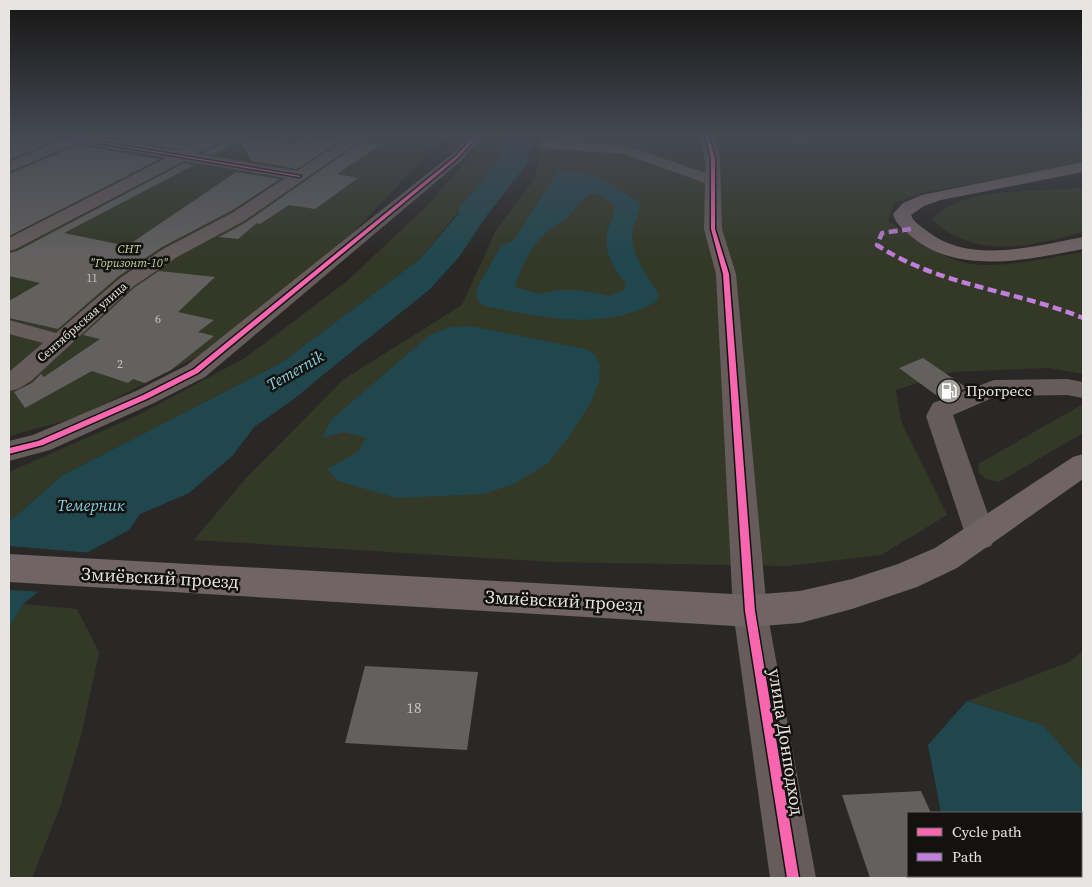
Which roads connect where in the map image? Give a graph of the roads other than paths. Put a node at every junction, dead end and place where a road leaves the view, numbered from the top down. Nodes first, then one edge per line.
1 (140, 177) edge
2 (297, 177) edge
3 (432, 177) edge
4 (704, 177) edge
5 (714, 177) edge
6 (1031, 177) edge
7 (714, 181) junction
8 (1083, 243) edge
9 (9, 245) edge
10 (9, 327) edge
11 (61, 341) junction
12 (9, 383) edge
13 (1083, 390) edge
14 (9, 451) edge
15 (1083, 465) edge
16 (980, 537) junction
17 (9, 568) edge
18 (750, 611) junction
19 (793, 878) edge

1 - 9 street
2 - 11 street, Сентябрьская улица
3 - 14 street
4 - 7 street
5 - 7 street, улица Донподход
6 - 8 main road
7 - 18 street, улица Донподход
10 - 11 street
11 - 12 street, Сентябрьская улица
13 - 16 street
15 - 16 main road, Змиёвский проезд
16 - 18 main road, Змиёвский проезд
17 - 18 main road, Змиёвский проезд
18 - 19 street, улица Донподход

